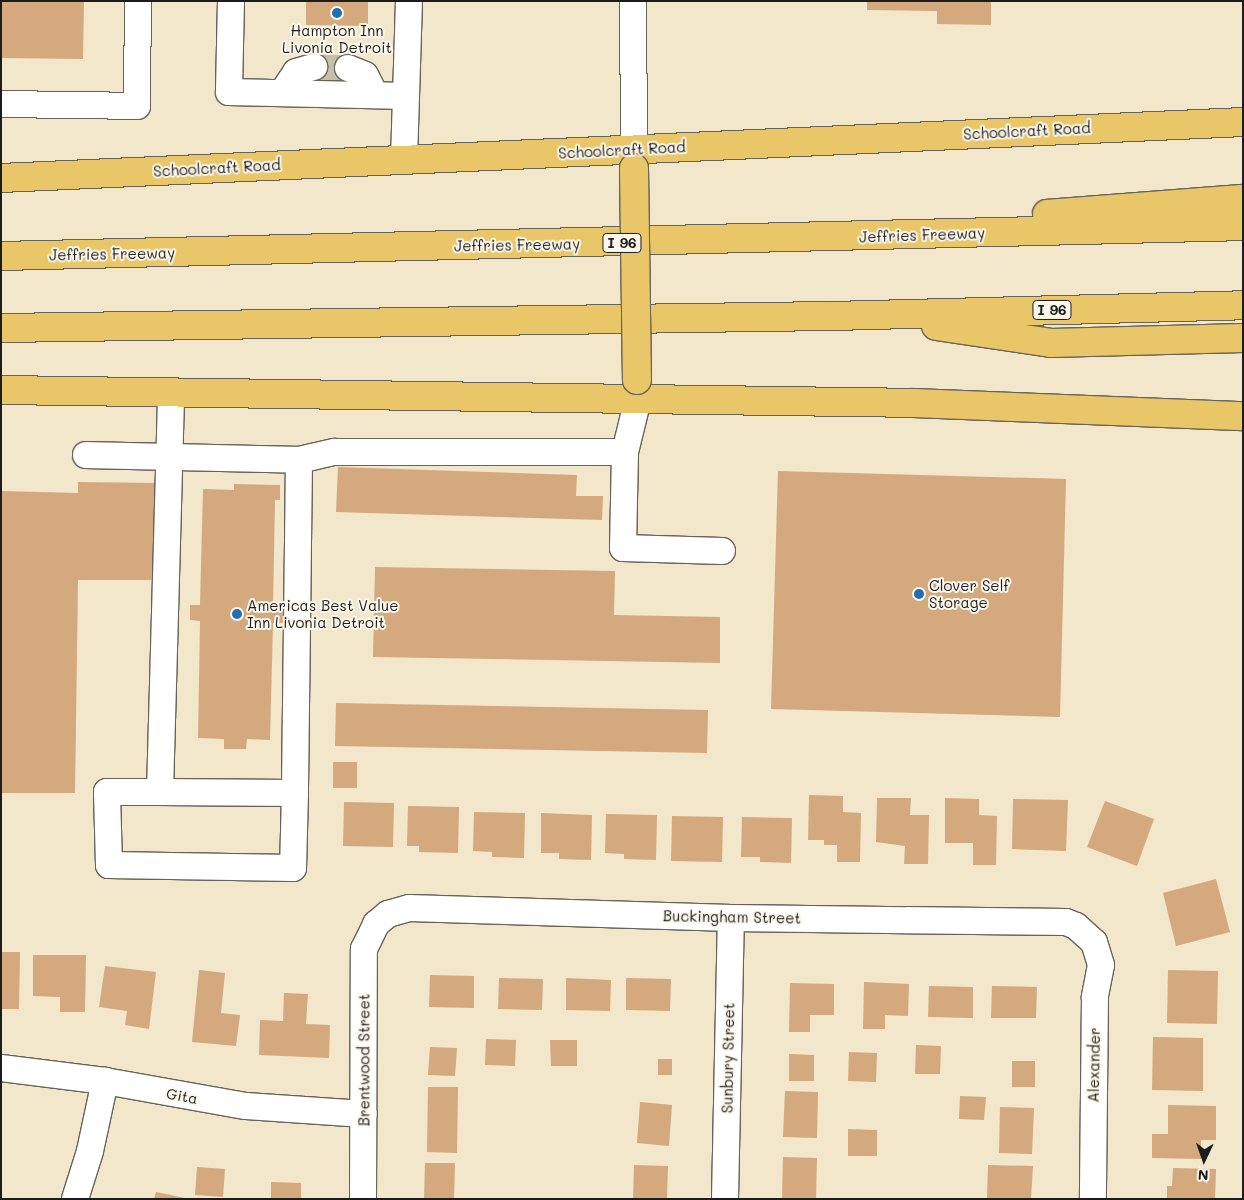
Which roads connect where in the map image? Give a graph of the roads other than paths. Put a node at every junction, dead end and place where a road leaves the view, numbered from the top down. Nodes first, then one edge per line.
1 (138, 1) edge
2 (231, 1) edge
3 (409, 1) edge
4 (633, 1) edge
5 (314, 68) tunnel mouth
6 (348, 68) tunnel mouth
7 (282, 93) junction
8 (375, 95) junction
9 (406, 96) junction
10 (1, 104) edge
11 (1243, 122) edge
12 (634, 159) junction
13 (404, 160) junction
14 (1, 178) edge
15 (1243, 199) edge
16 (1243, 226) edge
17 (684, 241) junction
18 (1, 256) edge
19 (1243, 305) edge
20 (860, 315) junction
21 (1, 328) edge
22 (1243, 338) edge
23 (1, 390) edge
24 (637, 390) junction
25 (170, 391) junction
26 (1243, 416) edge
27 (625, 452) junction
28 (86, 455) dead end
29 (168, 458) junction
30 (299, 460) junction
31 (722, 551) dead end
32 (160, 792) junction
33 (295, 793) junction
34 (731, 918) junction
35 (376, 924) joint
36 (1088, 935) joint
37 (1, 1068) edge
38 (104, 1081) junction
39 (364, 1114) junction
40 (75, 1199) edge
41 (363, 1199) edge
42 (725, 1199) edge
43 (1093, 1199) edge

1 - 10 street
2 - 7 street
3 - 9 street
4 - 12 street
5 - 7 street
6 - 8 street
7 - 8 street
8 - 9 street
9 - 13 street
11 - 12 main road, Schoolcraft Road
12 - 13 main road, Schoolcraft Road
12 - 24 main road, bridge
13 - 14 main road, Schoolcraft Road
15 - 17 main road
16 - 17 main road, Jeffries Freeway / I 96
17 - 18 main road, Jeffries Freeway / I 96
19 - 20 main road, I 96
20 - 21 main road, I 96
20 - 22 main road
23 - 25 main road
24 - 25 main road
24 - 26 main road
24 - 27 street
25 - 29 street
27 - 30 street
27 - 31 street
28 - 29 street
29 - 30 street
29 - 32 street
30 - 33 street
32 - 33 street
32 - 33 street
34 - 35 street, Buckingham Street
34 - 36 street, Buckingham Street
34 - 42 street, Sunbury Street
35 - 39 street, Brentwood Street
36 - 43 street, Alexander
37 - 38 street, Gita
38 - 39 street, Gita
38 - 40 street
39 - 41 street, Brentwood Street

